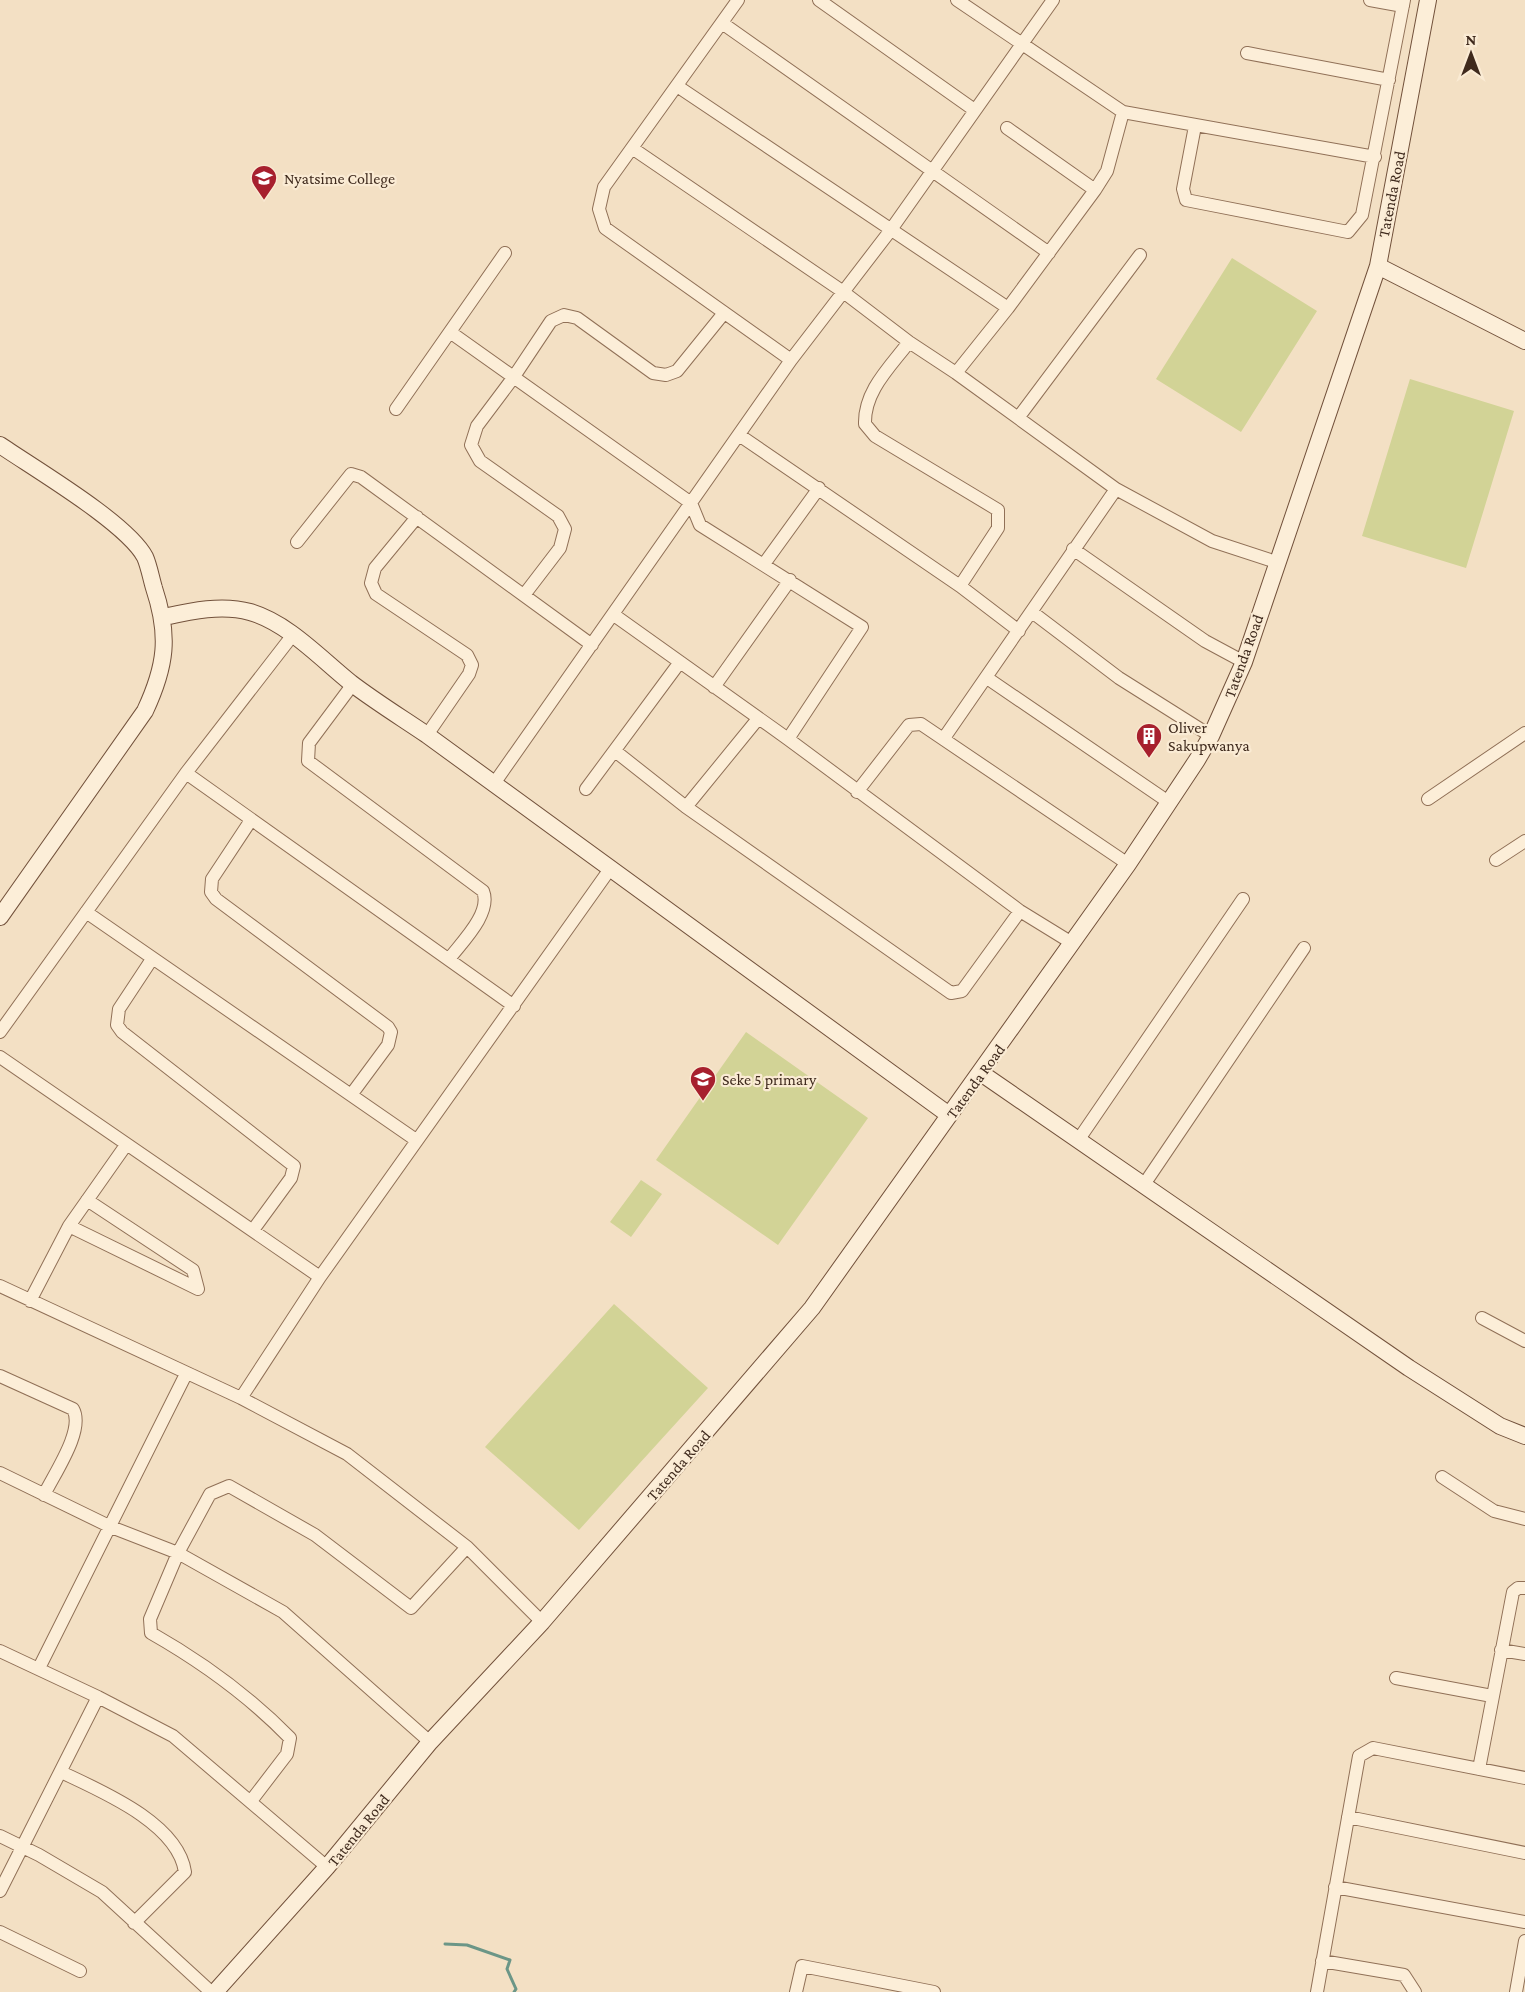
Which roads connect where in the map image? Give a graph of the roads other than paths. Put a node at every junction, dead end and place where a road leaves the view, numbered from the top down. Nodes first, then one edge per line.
1 (738, 0) edge
2 (819, 0) edge
3 (957, 0) edge
4 (1053, 0) edge
5 (1370, 0) edge
6 (1428, 0) edge
7 (1403, 3) edge
8 (722, 23) junction
9 (1021, 44) junction
10 (1247, 53) dead end
11 (1389, 80) junction
12 (677, 86) junction
13 (973, 110) junction
14 (1123, 112) junction
15 (1195, 126) junction
16 (1007, 128) dead end
17 (632, 148) junction
18 (1375, 157) junction
19 (931, 171) junction
20 (1095, 190) junction
21 (890, 231) junction
22 (505, 253) dead end
23 (1049, 253) junction
24 (1140, 255) dead end
25 (1378, 266) junction
26 (842, 291) junction
27 (1008, 308) junction
28 (724, 313) junction
29 (450, 332) junction
30 (1525, 341) edge
31 (909, 342) junction
32 (791, 360) junction
33 (956, 373) junction
34 (513, 378) junction
35 (396, 409) dead end
36 (1018, 418) junction
37 (739, 435) junction
38 (0, 445) edge
39 (819, 488) junction
40 (1116, 489) junction
41 (691, 503) junction
42 (417, 517) junction
43 (297, 542) dead end
44 (1073, 549) junction
45 (1276, 562) junction
46 (764, 564) junction
47 (790, 580) junction
48 (960, 586) junction
49 (524, 595) junction
50 (1032, 612) junction
51 (614, 615) junction
52 (164, 617) junction
53 (1019, 631) junction
54 (292, 636) junction
55 (592, 645) junction
56 (680, 662) junction
57 (1244, 662) junction
58 (987, 678) junction
59 (353, 684) junction
60 (714, 687) junction
61 (757, 720) junction
62 (1525, 733) edge
63 (427, 735) junction
64 (1211, 736) junction
65 (944, 738) junction
66 (788, 739) junction
67 (615, 751) junction
68 (186, 773) junction
69 (493, 785) junction
70 (586, 789) dead end
71 (857, 792) junction
72 (1428, 799) dead end
73 (1170, 803) junction
74 (686, 807) junction
75 (251, 820) junction
76 (1525, 841) edge
77 (1496, 860) dead end
78 (1128, 864) junction
79 (610, 869) junction
80 (1243, 899) dead end
81 (1020, 911) junction
82 (86, 912) junction
83 (0, 917) edge
84 (1072, 943) junction
85 (1304, 948) dead end
86 (152, 959) junction
87 (449, 960) junction
88 (514, 1006) junction
89 (0, 1032) edge
90 (0, 1057) edge
91 (981, 1073) junction
92 (351, 1095) junction
93 (949, 1115) junction
94 (1079, 1139) junction
95 (416, 1140) junction
96 (126, 1145) junction
97 (1143, 1186) junction
98 (87, 1200) junction
99 (69, 1226) junction
100 (253, 1230) junction
101 (320, 1277) junction
102 (0, 1286) edge
103 (30, 1301) junction
104 (1482, 1318) dead end
105 (1525, 1341) edge
106 (186, 1374) junction
107 (0, 1376) edge
108 (241, 1398) junction
109 (1525, 1436) edge
110 (0, 1473) edge
111 (1442, 1477) dead end
112 (44, 1494) junction
113 (1525, 1519) edge
114 (111, 1527) junction
115 (467, 1547) junction
116 (178, 1553) junction
117 (1525, 1588) edge
118 (542, 1622) junction
119 (1501, 1650) junction
120 (0, 1651) edge
121 (1525, 1654) edge
122 (39, 1668) junction
123 (1396, 1678) dead end
124 (1492, 1696) junction
125 (98, 1697) junction
126 (430, 1742) junction
127 (1479, 1769) junction
128 (61, 1772) junction
129 (1525, 1778) edge
130 (250, 1801) junction
131 (1348, 1817) junction
132 (0, 1836) edge
133 (21, 1847) junction
134 (1525, 1852) edge
135 (327, 1867) junction
136 (1335, 1887) junction
137 (0, 1891) edge
138 (1525, 1922) edge
139 (134, 1923) junction
140 (0, 1932) edge
141 (1525, 1941) edge
142 (1322, 1961) junction
143 (80, 1971) dead end
144 (213, 1992) edge
145 (796, 1992) edge
146 (934, 1992) edge
147 (1317, 1992) edge
148 (1415, 1992) edge
149 (1516, 1992) edge

1 - 8 street
2 - 13 street
3 - 9 street
4 - 9 street
5 - 7 street
6 - 25 street, Tatenda Road
7 - 11 street
8 - 12 street
8 - 19 street
9 - 13 street
9 - 14 street
10 - 11 street
11 - 18 street
12 - 17 street
12 - 21 street
13 - 19 street
14 - 15 street
14 - 20 street
15 - 18 street
15 - 18 street
16 - 20 street
17 - 26 street
17 - 28 street
19 - 21 street
19 - 23 street
20 - 23 street
21 - 26 street
21 - 27 street
22 - 29 street
23 - 27 street
24 - 36 street
25 - 30 street
25 - 45 street, Tatenda Road
26 - 31 street
26 - 32 street
27 - 33 street
28 - 32 street
28 - 34 street
29 - 34 street
29 - 35 street
31 - 33 street
31 - 48 street
32 - 37 street
33 - 36 street
34 - 41 street
34 - 49 street
36 - 40 street
37 - 39 street
37 - 41 street
38 - 52 street
39 - 46 street
39 - 48 street
40 - 44 street
40 - 45 street
41 - 46 street
41 - 51 street
42 - 43 street
42 - 49 street
42 - 63 street
44 - 50 street
44 - 57 street
45 - 57 street, Tatenda Road
46 - 47 street
47 - 60 street
47 - 66 street
48 - 53 street
49 - 55 street
50 - 53 street
50 - 64 street
51 - 55 street
51 - 56 street
52 - 54 street
52 - 83 street
53 - 58 street
54 - 59 street
54 - 68 street
55 - 69 street
56 - 60 street
56 - 67 street
57 - 64 street, Tatenda Road
58 - 65 street
58 - 73 street
59 - 63 street
59 - 87 street
60 - 61 street
61 - 66 street
61 - 74 street
62 - 72 street
63 - 69 street
64 - 73 street, Tatenda Road
65 - 71 street
65 - 78 street
66 - 71 street
67 - 70 street
67 - 74 street
68 - 75 street
68 - 82 street
69 - 79 street
71 - 81 street
73 - 78 street, Tatenda Road
74 - 81 street
75 - 87 street
75 - 92 street
76 - 77 street
78 - 84 street, Tatenda Road
79 - 88 street
79 - 93 street
80 - 94 street
81 - 84 street
82 - 86 street
82 - 89 street
84 - 91 street, Tatenda Road
85 - 97 street
86 - 92 street
86 - 100 street
87 - 88 street
88 - 95 street
90 - 96 street
91 - 93 street, Tatenda Road
91 - 94 street
92 - 95 street
93 - 118 street, Tatenda Road
94 - 97 street
95 - 101 street
96 - 98 street
96 - 100 street
97 - 109 street
98 - 99 street
98 - 99 street
99 - 103 street
100 - 101 street
101 - 108 street
102 - 103 street
103 - 106 street
104 - 105 street
106 - 108 street
106 - 114 street
107 - 112 street
108 - 115 street
110 - 112 street
111 - 113 street
112 - 114 street
114 - 116 street
114 - 122 street
115 - 116 street
115 - 118 street
116 - 126 street
116 - 130 street
117 - 119 street
118 - 126 street, Tatenda Road
119 - 121 street
119 - 124 street
120 - 122 street
122 - 125 street
123 - 124 street
124 - 127 street
125 - 128 street
125 - 130 street
126 - 135 street, Tatenda Road
127 - 129 street
127 - 131 street
128 - 133 street
128 - 139 street
130 - 135 street
131 - 134 street
131 - 136 street
132 - 133 street
133 - 137 street
133 - 139 street
135 - 144 street, Tatenda Road
136 - 138 street
136 - 142 street
139 - 144 street
140 - 143 street
141 - 149 street
142 - 147 street
142 - 148 street
145 - 146 street

